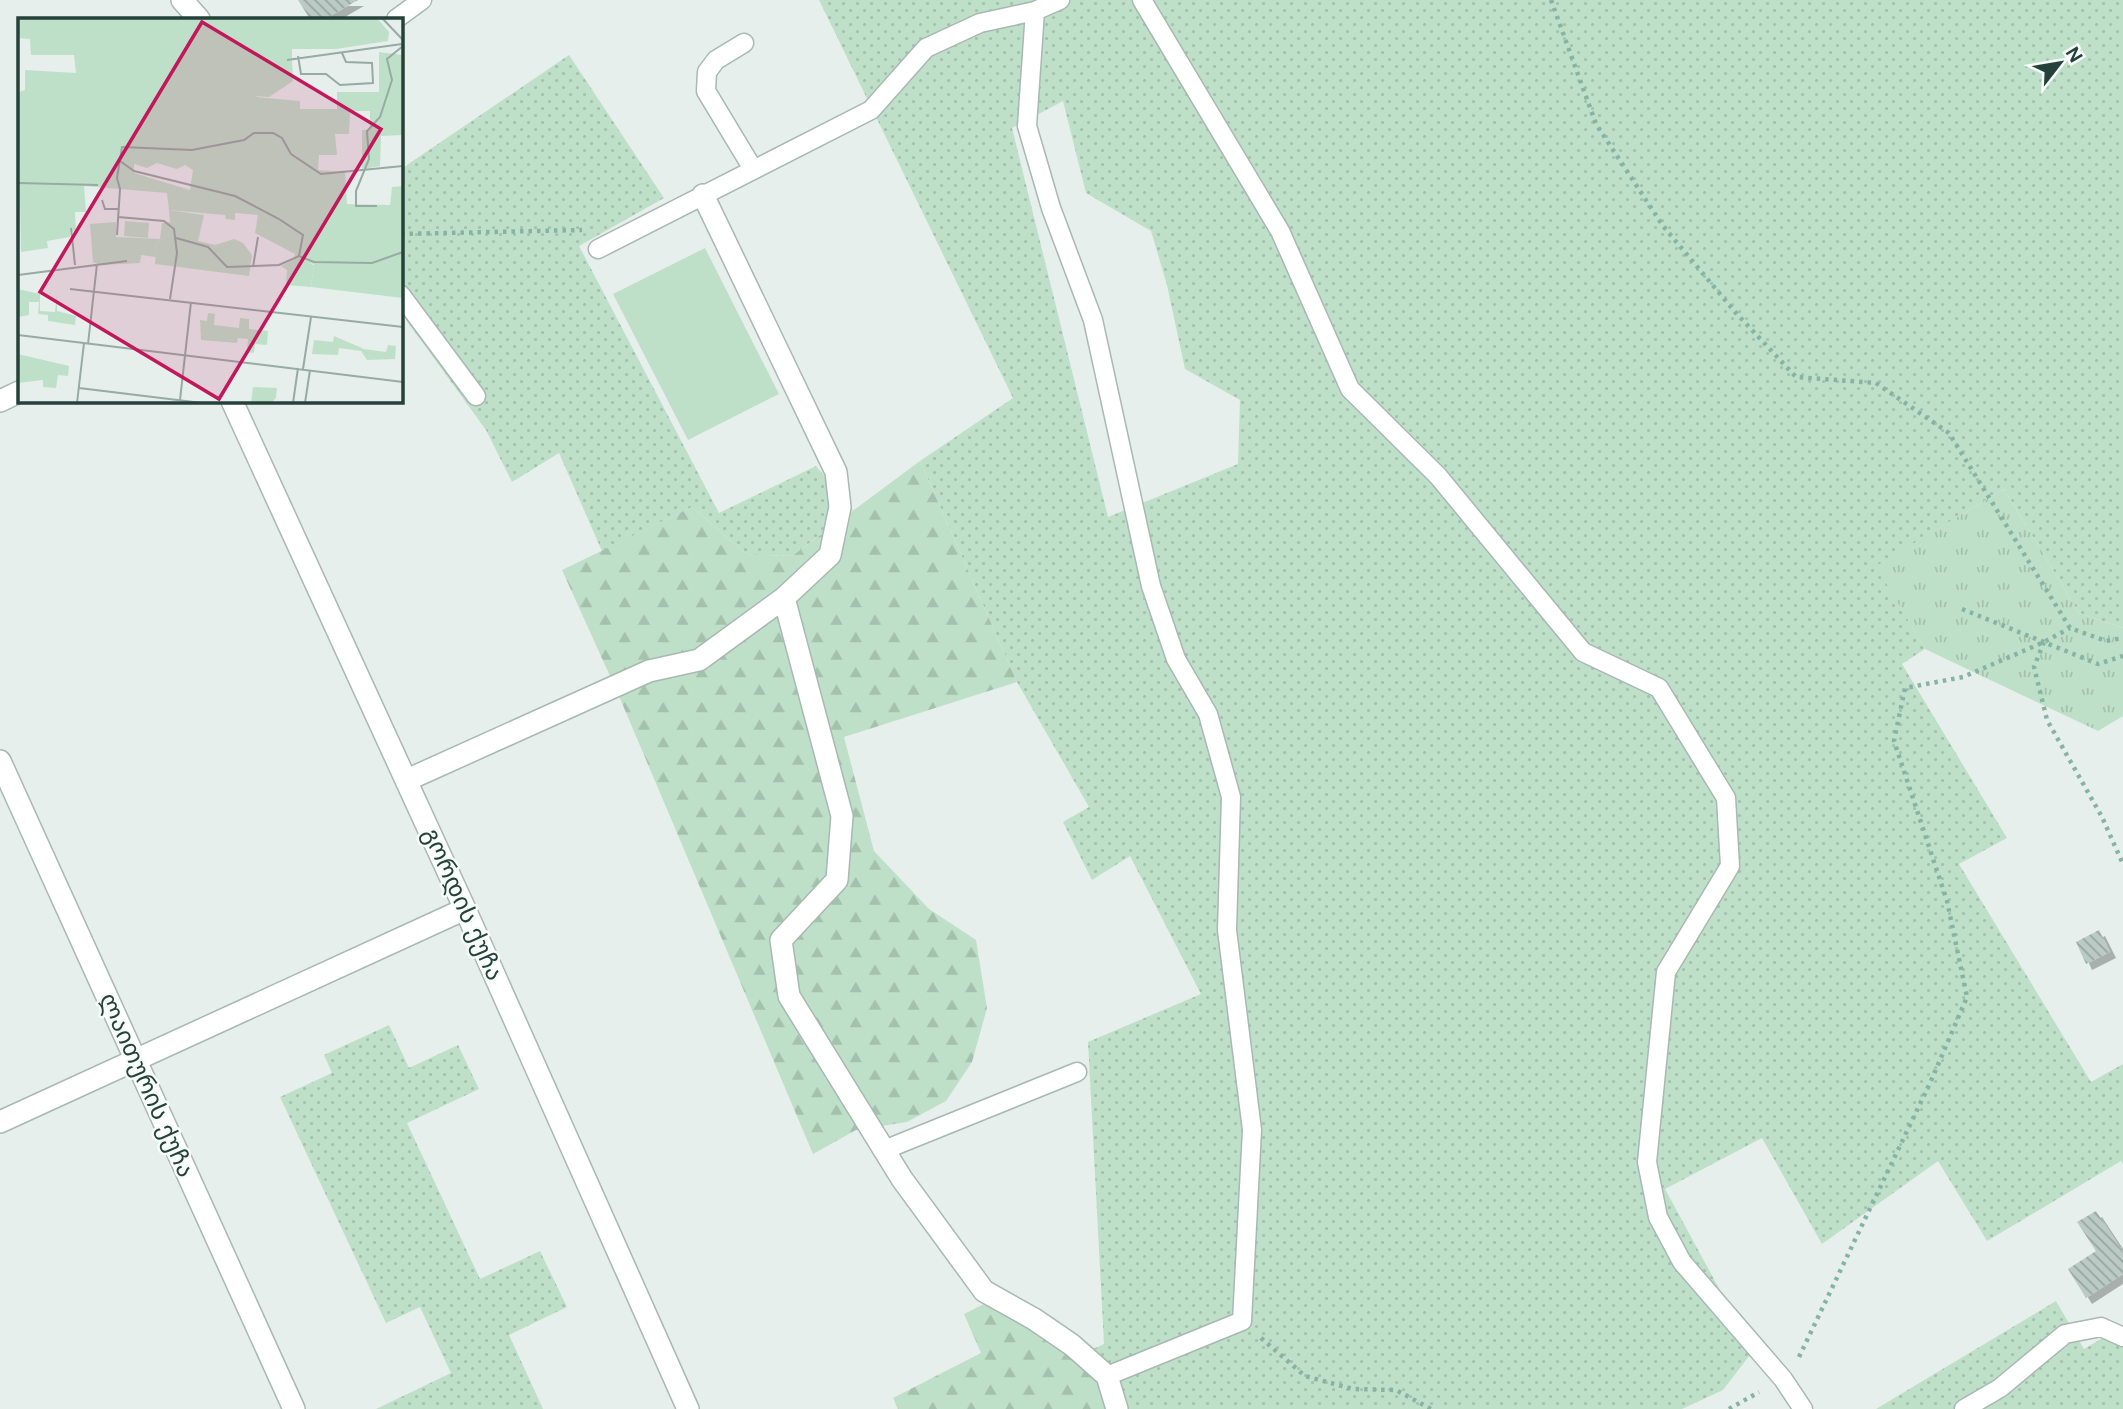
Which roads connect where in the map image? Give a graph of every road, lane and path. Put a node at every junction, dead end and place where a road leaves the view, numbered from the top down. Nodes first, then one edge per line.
1 (182, 0) edge
2 (422, 0) edge
3 (1060, 0) edge
4 (1142, 0) edge
5 (1551, 0) edge
6 (1035, 11) junction
7 (198, 18) edge
8 (397, 18) edge
9 (744, 43) dead end
10 (753, 169) junction
11 (703, 195) junction
12 (402, 234) edge
13 (598, 249) joint
14 (402, 296) edge
15 (18, 392) edge
16 (476, 396) dead end
17 (0, 401) edge
18 (232, 402) edge
19 (784, 598) junction
20 (1962, 609) dead end
21 (2070, 628) junction
22 (2123, 638) edge
23 (2045, 642) junction
24 (2123, 656) edge
25 (0, 761) edge
26 (407, 780) junction
27 (2123, 864) edge
28 (465, 909) junction
29 (136, 1059) junction
30 (1077, 1072) dead end
31 (0, 1122) edge
32 (884, 1150) junction
33 (1242, 1321) junction
34 (2123, 1337) edge
35 (1107, 1376) junction
36 (1783, 1379) junction
37 (294, 1409) edge
38 (688, 1409) edge
39 (1117, 1409) edge
40 (1432, 1409) edge
41 (1729, 1409) edge
42 (1803, 1409) edge
43 (1964, 1409) edge

1 - 7 street
2 - 8 lane
3 - 6 lane
4 - 36 lane
5 - 21 path
6 - 10 lane
6 - 33 lane
9 - 10 lane
10 - 11 lane
11 - 13 lane
11 - 19 street
12 - 13 path
14 - 16 lane
15 - 17 street
18 - 26 street, გორდის ქუჩა
19 - 26 street
19 - 32 street
20 - 23 path
21 - 22 path
21 - 23 path
23 - 24 path
23 - 27 path
23 - 36 path
25 - 29 street, ლაითურის ქუჩა
26 - 28 street, გორდის ქუჩა
28 - 29 street
28 - 38 street, გორდის ქუჩა
29 - 31 street
29 - 37 street, ლაითურის ქუჩა
30 - 32 lane
32 - 35 street
33 - 35 lane
33 - 40 path
34 - 43 lane
35 - 39 street
36 - 41 path
36 - 42 lane

